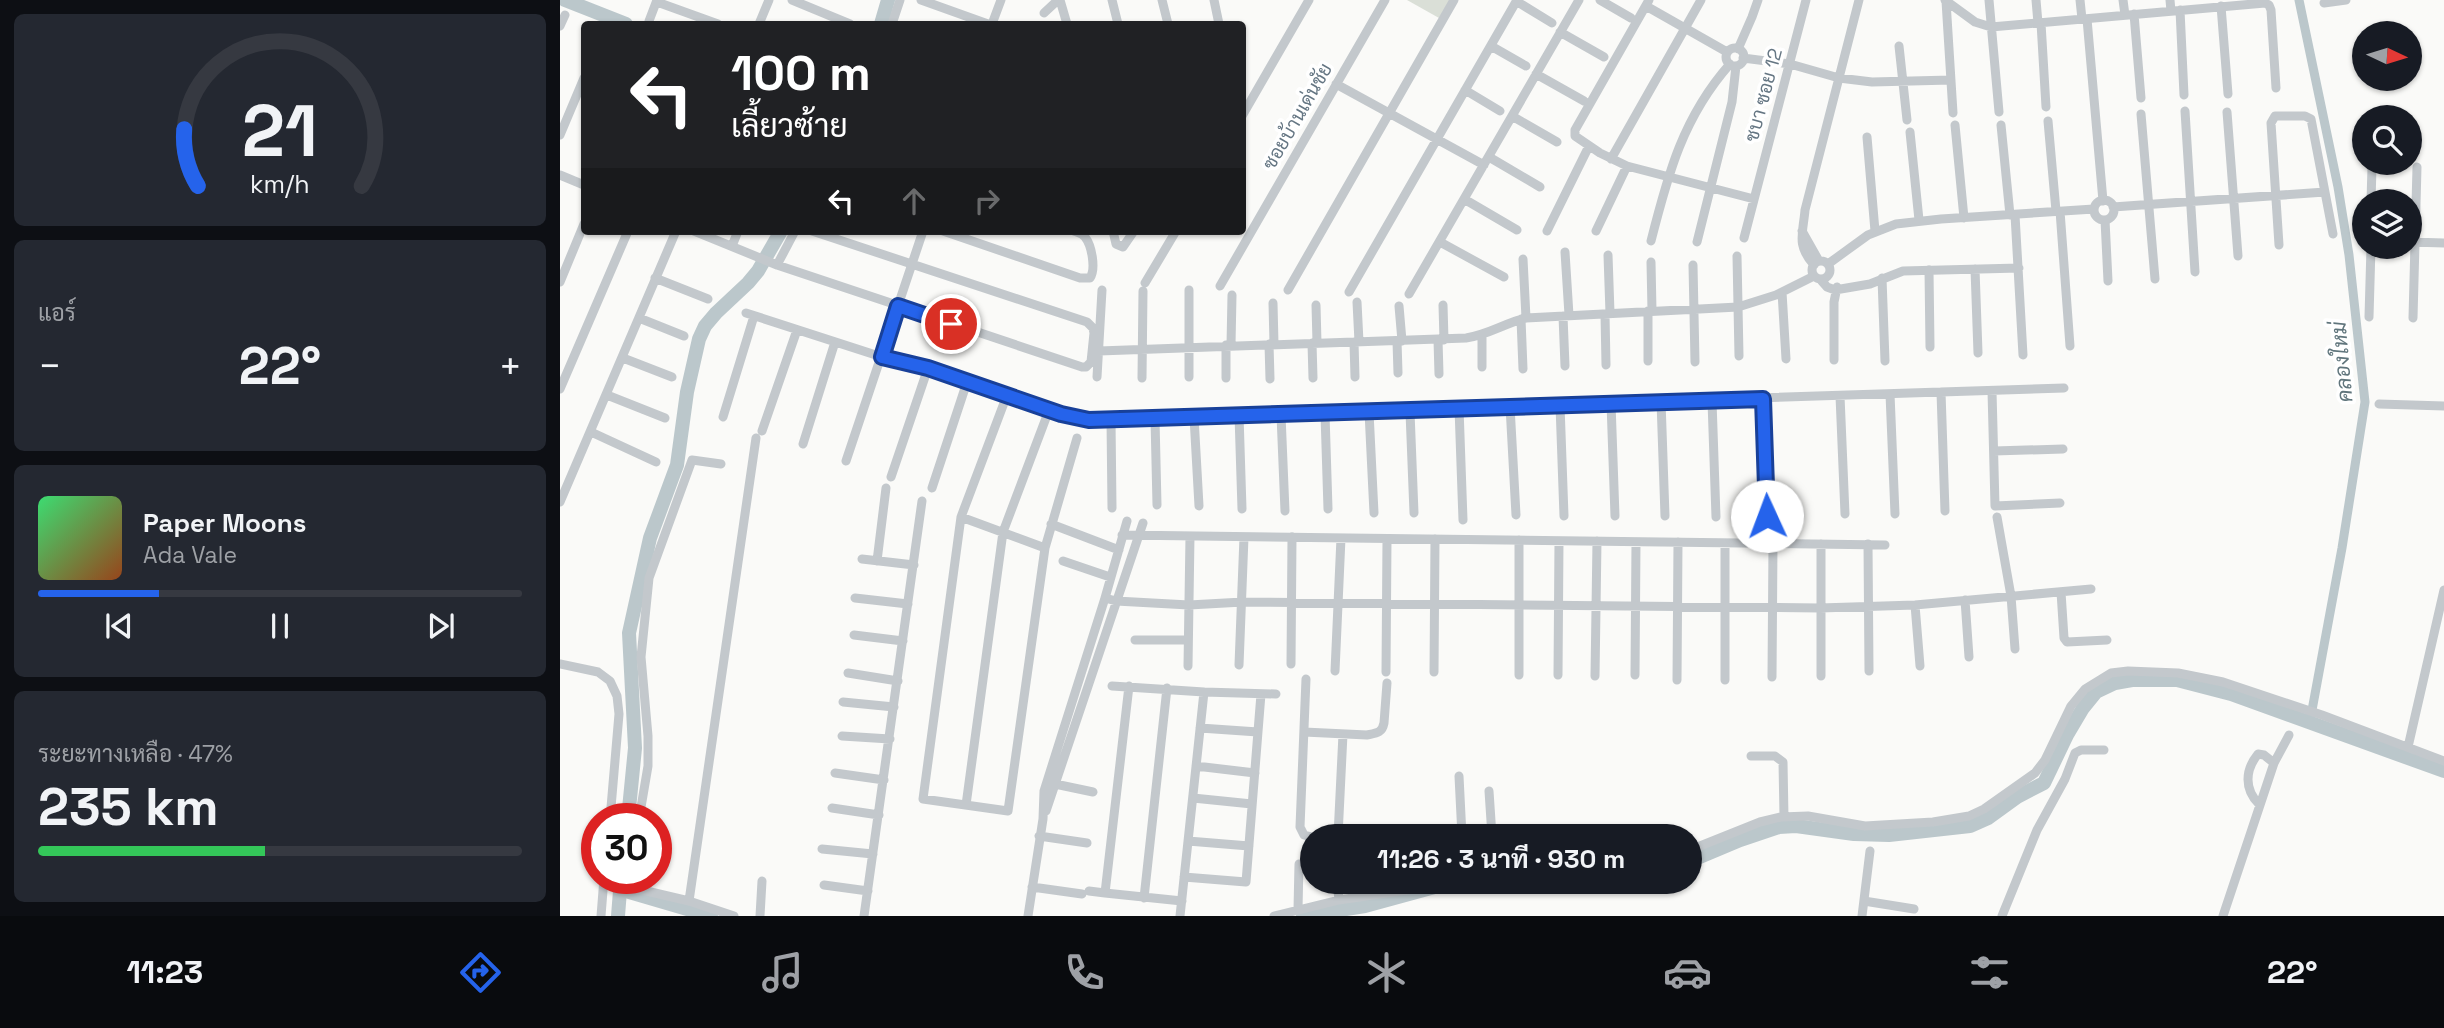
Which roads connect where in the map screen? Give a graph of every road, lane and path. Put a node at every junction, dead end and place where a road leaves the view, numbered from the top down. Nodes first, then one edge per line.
1 (769, 0) edge
2 (792, 0) edge
3 (900, 0) edge
4 (921, 0) edge
5 (1001, 0) edge
6 (1059, 0) edge
7 (1112, 0) edge
8 (1162, 0) edge
9 (1214, 0) edge
10 (1309, 0) edge
11 (1385, 0) edge
12 (1454, 0) edge
13 (1578, 0) edge
14 (1600, 0) edge
15 (1701, 0) edge
16 (1758, 0) edge
17 (1806, 0) edge
18 (1859, 0) edge
19 (1989, 0) edge
20 (2036, 0) edge
21 (2080, 0) edge
22 (2123, 0) edge
23 (2170, 0) edge
24 (2346, 0) edge
25 (657, 1) edge
26 (1516, 1) edge
27 (1945, 1) edge
28 (2259, 1) edge
29 (1648, 3) edge
30 (2324, 3) dead end
31 (2216, 4) edge
32 (2175, 10) junction
33 (1044, 13) dead end
34 (565, 15) dead end
35 (2129, 15) junction
36 (1631, 18) dead end
37 (2085, 19) junction
38 (649, 21) dead end
39 (710, 21) edge
40 (760, 21) edge
41 (843, 21) edge
42 (893, 21) edge
43 (981, 21) edge
44 (991, 21) edge
45 (1066, 21) edge
46 (1117, 21) edge
47 (1167, 21) edge
48 (1218, 21) edge
49 (1552, 23) dead end
50 (2039, 23) junction
51 (560, 26) edge
52 (1991, 27) junction
53 (1685, 28) junction
54 (1560, 32) junction
55 (1490, 46) junction
56 (1899, 46) dead end
57 (1738, 49) junction
58 (1727, 52) junction
59 (1604, 57) dead end
60 (1736, 63) junction
61 (1790, 64) junction
62 (1526, 66) dead end
63 (1536, 74) junction
64 (1839, 78) junction
65 (1951, 79) junction
66 (1904, 82) junction
67 (1336, 84) junction
68 (581, 85) edge
69 (2276, 88) dead end
70 (1465, 90) junction
71 (2228, 94) dead end
72 (2184, 95) dead end
73 (2141, 98) dead end
74 (1584, 101) dead end
75 (2046, 107) dead end
76 (1246, 109) edge
77 (1500, 111) dead end
78 (2185, 111) dead end
79 (1999, 112) dead end
80 (2227, 112) dead end
81 (1389, 113) junction
82 (1953, 113) dead end
83 (2141, 114) dead end
84 (1512, 116) junction
85 (1907, 120) dead end
86 (2048, 121) dead end
87 (1955, 125) dead end
88 (2001, 125) dead end
89 (1910, 132) dead end
90 (560, 135) edge
91 (1867, 137) dead end
92 (1437, 139) junction
93 (1557, 142) dead end
94 (1589, 146) junction
95 (1611, 159) junction
96 (1486, 161) junction
97 (1627, 166) junction
98 (560, 175) edge
99 (1667, 177) junction
100 (581, 184) edge
101 (1540, 187) dead end
102 (1710, 189) junction
103 (2325, 192) junction
104 (2275, 195) junction
105 (1464, 199) junction
106 (1754, 199) junction
107 (2234, 199) junction
108 (2103, 201) junction
109 (2190, 202) junction
110 (2150, 204) junction
111 (2113, 207) junction
112 (2094, 209) junction
113 (2058, 211) junction
114 (2013, 215) junction
115 (1964, 218) junction
116 (1919, 220) junction
117 (2105, 220) junction
118 (1517, 230) dead end
119 (581, 231) edge
120 (1547, 231) dead end
121 (1596, 231) dead end
122 (1875, 231) junction
123 (2333, 234) dead end
124 (626, 235) edge
125 (674, 235) edge
126 (704, 235) edge
127 (736, 235) edge
128 (793, 235) edge
129 (824, 235) edge
130 (922, 235) edge
131 (955, 235) edge
132 (1084, 235) edge
133 (1114, 235) edge
134 (1131, 235) edge
135 (1174, 235) edge
136 (1744, 239) dead end
137 (1651, 241) dead end
138 (1440, 242) junction
139 (1697, 242) dead end
140 (2422, 242) edge
141 (2444, 243) edge
142 (2279, 245) dead end
143 (732, 246) junction
144 (1565, 252) dead end
145 (1608, 256) dead end
146 (1737, 256) dead end
147 (2238, 256) dead end
148 (1523, 259) dead end
149 (2371, 259) edge
150 (2412, 259) edge
151 (1651, 262) dead end
152 (1820, 263) junction
153 (912, 264) junction
154 (777, 265) junction
155 (1693, 265) dead end
156 (2019, 268) junction
157 (1975, 269) junction
158 (1928, 270) junction
159 (2195, 272) dead end
160 (1504, 277) dead end
161 (1821, 277) junction
162 (655, 278) junction
163 (1882, 278) junction
164 (2155, 279) dead end
165 (2108, 281) dead end
166 (560, 282) edge
167 (1220, 286) dead end
168 (1839, 288) junction
169 (1102, 290) dead end
170 (1189, 290) dead end
171 (1288, 290) dead end
172 (1349, 292) dead end
173 (1782, 292) junction
174 (1409, 294) dead end
175 (1232, 295) dead end
176 (708, 299) dead end
177 (1357, 302) dead end
178 (1273, 303) dead end
179 (1316, 305) dead end
180 (1443, 305) dead end
181 (898, 306) junction
182 (1399, 306) dead end
183 (1738, 307) junction
184 (1694, 310) junction
185 (1650, 311) junction
186 (1607, 313) junction
187 (1566, 316) junction
188 (2369, 317) dead end
189 (639, 318) junction
190 (1523, 318) junction
191 (2413, 318) dead end
192 (797, 330) junction
193 (1482, 335) junction
194 (684, 336) dead end
195 (1441, 340) junction
196 (835, 341) junction
197 (1399, 341) junction
198 (1356, 342) junction
199 (1315, 343) junction
200 (1272, 344) junction
201 (1229, 345) junction
202 (2070, 346) dead end
203 (1189, 347) junction
204 (1930, 347) dead end
205 (1143, 349) junction
206 (1098, 351) junction
207 (1978, 353) dead end
208 (2023, 355) dead end
209 (1740, 356) dead end
210 (882, 357) junction
211 (623, 358) junction
212 (1786, 359) dead end
213 (1834, 360) dead end
214 (1648, 361) dead end
215 (1885, 361) dead end
216 (1695, 362) dead end
217 (1606, 365) dead end
218 (1565, 366) dead end
219 (1482, 367) dead end
220 (928, 368) junction
221 (1523, 369) dead end
222 (1398, 373) dead end
223 (1439, 374) dead end
224 (672, 377) dead end
225 (1097, 377) dead end
226 (1189, 377) dead end
227 (1354, 377) dead end
228 (1142, 378) dead end
229 (1226, 378) dead end
230 (1313, 378) dead end
231 (1270, 379) dead end
232 (967, 382) junction
233 (2064, 388) dead end
234 (560, 389) edge
235 (1992, 391) junction
236 (1941, 392) junction
237 (1890, 394) junction
238 (607, 395) junction
239 (1007, 396) junction
240 (1840, 396) junction
241 (1763, 399) junction
242 (1661, 401) junction
243 (1712, 401) junction
244 (1611, 403) junction
245 (2379, 404) dead end
246 (1560, 405) junction
247 (1510, 406) junction
248 (2444, 406) edge
249 (1459, 408) junction
250 (1049, 410) junction
251 (1369, 412) junction
252 (1410, 412) junction
253 (1325, 414) junction
254 (1239, 415) junction
255 (1282, 415) junction
256 (1194, 416) junction
257 (723, 417) dead end
258 (665, 418) dead end
259 (1155, 419) junction
260 (1111, 420) junction
261 (591, 432) junction
262 (1077, 438) dead end
263 (803, 444) dead end
264 (2063, 449) dead end
265 (1994, 451) junction
266 (846, 461) dead end
267 (656, 462) dead end
268 (721, 464) dead end
269 (891, 477) dead end
270 (887, 488) dead end
271 (932, 488) dead end
272 (922, 501) dead end
273 (560, 502) edge
274 (2060, 503) dead end
275 (1157, 505) dead end
276 (1199, 506) dead end
277 (1112, 508) dead end
278 (1242, 509) dead end
279 (1328, 509) dead end
280 (1285, 511) dead end
281 (1945, 512) dead end
282 (1374, 513) dead end
283 (1414, 513) dead end
284 (1845, 514) dead end
285 (1895, 514) dead end
286 (1516, 515) dead end
287 (1564, 516) dead end
288 (1615, 516) dead end
289 (1665, 516) dead end
290 (1767, 516) dead end
291 (961, 517) junction
292 (1716, 517) dead end
293 (1997, 517) dead end
294 (1462, 520) dead end
295 (1127, 521) dead end
296 (1143, 523) dead end
297 (1051, 524) junction
298 (1003, 532) junction
299 (1122, 536) junction
300 (1138, 536) junction
301 (1190, 536) junction
302 (1244, 537) junction
303 (1292, 537) junction
304 (1341, 538) junction
305 (1387, 539) junction
306 (1436, 539) junction
307 (1519, 540) junction
308 (1559, 541) junction
309 (1597, 541) junction
310 (1636, 542) junction
311 (1678, 542) junction
312 (1726, 543) junction
313 (1773, 543) junction
314 (1821, 544) junction
315 (1868, 544) junction
316 (1885, 545) dead end
317 (1045, 548) junction
318 (1119, 550) junction
319 (862, 559) dead end
320 (877, 561) junction
321 (1063, 561) dead end
322 (914, 565) junction
323 (1110, 577) junction
324 (2091, 589) dead end
325 (2444, 590) edge
326 (2061, 592) junction
327 (2011, 596) junction
328 (855, 598) dead end
329 (1105, 598) junction
330 (1965, 600) junction
331 (1116, 601) junction
332 (1243, 602) junction
333 (1292, 603) junction
334 (908, 604) junction
335 (1339, 604) junction
336 (1189, 605) junction
337 (1386, 605) junction
338 (1435, 605) junction
339 (1915, 605) junction
340 (1520, 606) junction
341 (1558, 606) junction
342 (1596, 606) junction
343 (1634, 607) junction
344 (1677, 607) junction
345 (1725, 607) junction
346 (1773, 607) junction
347 (1868, 607) junction
348 (1820, 608) junction
349 (855, 635) dead end
350 (1135, 640) dead end
351 (1187, 640) junction
352 (2107, 640) dead end
353 (903, 641) junction
354 (2015, 649) dead end
355 (1969, 657) dead end
356 (560, 664) edge
357 (1291, 664) dead end
358 (1240, 665) dead end
359 (1188, 666) dead end
360 (1920, 666) dead end
361 (1335, 671) dead end
362 (1868, 671) dead end
363 (1386, 672) dead end
364 (1434, 672) dead end
365 (848, 673) dead end
366 (1519, 675) dead end
367 (1558, 675) dead end
368 (1595, 676) dead end
369 (1635, 676) dead end
370 (1821, 676) dead end
371 (1772, 677) dead end
372 (1306, 680) dead end
373 (1677, 680) dead end
374 (1725, 680) dead end
375 (898, 681) junction
376 (1387, 683) dead end
377 (1112, 686) dead end
378 (1129, 686) junction
379 (1167, 688) junction
380 (1204, 692) junction
381 (1261, 694) junction
382 (1276, 694) dead end
383 (843, 702) dead end
384 (894, 707) junction
385 (1200, 728) junction
386 (1258, 732) junction
387 (1304, 732) junction
388 (1343, 734) junction
389 (2289, 735) dead end
390 (842, 736) dead end
391 (890, 739) junction
392 (2408, 747) junction
393 (2104, 750) dead end
394 (1751, 756) dead end
395 (2444, 761) edge
396 (2274, 764) junction
397 (1196, 766) junction
398 (835, 773) dead end
399 (1255, 773) junction
400 (1460, 776) dead end
401 (884, 780) junction
402 (1055, 784) junction
403 (1489, 791) dead end
404 (1093, 792) dead end
405 (1192, 798) junction
406 (611, 803) edge
407 (642, 803) edge
408 (966, 804) junction
409 (1252, 804) junction
410 (2259, 804) junction
411 (832, 808) dead end
412 (879, 815) junction
413 (1784, 817) junction
414 (1043, 819) junction
415 (1300, 824) edge
416 (1339, 824) edge
417 (1462, 824) edge
418 (1491, 824) edge
419 (1039, 836) junction
420 (1188, 841) junction
421 (1087, 843) dead end
422 (1702, 845) edge
423 (1249, 846) junction
424 (822, 849) dead end
425 (1870, 850) dead end
426 (873, 854) junction
427 (1299, 864) dead end
428 (1184, 877) junction
429 (762, 881) dead end
430 (824, 885) dead end
431 (1032, 887) junction
432 (868, 891) junction
433 (1105, 893) junction
434 (605, 894) edge
435 (667, 894) edge
436 (1338, 894) edge
437 (1380, 894) edge
438 (1144, 898) junction
439 (1339, 900) junction
440 (689, 901) junction
441 (1182, 901) junction
442 (1864, 901) junction
443 (1298, 909) junction
444 (1914, 909) dead end
445 (601, 916) edge
446 (734, 916) edge
447 (760, 916) edge
448 (864, 916) edge
449 (1028, 916) edge
450 (1180, 916) edge
451 (1274, 916) edge
452 (1862, 916) edge
453 (2002, 916) edge
454 (2223, 916) edge

1 - 40 street
2 - 41 street
3 - 42 street
4 - 43 street
5 - 44 street
6 - 33 street
6 - 45 street
7 - 46 street
8 - 47 street
9 - 48 street
10 - 76 street
11 - 67 street, ซอยบ้านเด่นชัย
12 - 81 street
13 - 54 street
14 - 36 street
15 - 53 street
16 - 57 street
17 - 61 street, ชบา ซอย 12
18 - 64 street
19 - 52 street
20 - 50 street
21 - 37 street
22 - 35 street
23 - 32 street
24 - 30 street
25 - 38 street
25 - 39 street
26 - 49 street
26 - 55 street
27 - 52 street
27 - 65 street
28 - 31 street
28 - 69 street
29 - 53 street
29 - 94 street
31 - 32 street
31 - 71 street
32 - 35 street
32 - 72 street
34 - 51 street
35 - 37 street
35 - 73 street
37 - 50 street
37 - 108 street
50 - 52 street
50 - 75 street
52 - 79 street
53 - 58 street
53 - 95 street
54 - 59 street
54 - 63 street
55 - 62 street
55 - 70 street
56 - 66 street
57 - 58 street
57 - 60 street
58 - 60 street
60 - 61 street
60 - 99 street
60 - 102 street
61 - 64 street
61 - 106 street, ชบา ซอย 12
63 - 74 street
63 - 84 street
64 - 66 street
64 - 152 street
65 - 66 street
65 - 82 street
66 - 85 street
67 - 81 street
67 - 167 street, ซอยบ้านเด่นชัย
68 - 90 street
70 - 77 street
70 - 92 street
78 - 109 street
80 - 107 street
81 - 92 street
81 - 171 street
83 - 110 street
84 - 93 street
84 - 96 street
86 - 113 street
87 - 115 street
88 - 114 street
89 - 116 street
91 - 122 street
92 - 96 street
92 - 172 street
94 - 95 street
94 - 120 street
95 - 97 street
96 - 101 street
96 - 105 street
97 - 99 street
97 - 121 street
98 - 100 street
99 - 102 street
99 - 137 street
102 - 106 street
102 - 139 street
103 - 104 street
103 - 104 street
103 - 123 street
104 - 107 street
104 - 142 street
105 - 118 street
105 - 138 street
106 - 136 street, ชบา ซอย 12
107 - 109 street
107 - 147 street
108 - 111 street
108 - 112 street
109 - 110 street
109 - 159 street
110 - 111 street
110 - 164 street
111 - 117 street
112 - 113 street
112 - 117 street
113 - 114 street
113 - 202 street
114 - 115 street
114 - 156 street
115 - 116 street
116 - 122 street
117 - 165 street
119 - 166 street
122 - 152 street
124 - 234 street
125 - 162 street
126 - 143 street
127 - 143 street
128 - 154 street
129 - 153 street
130 - 153 street
131 - 132 street
133 - 134 street
135 - 205 street
138 - 160 street
138 - 174 street
140 - 141 street
143 - 154 street
144 - 187 street
145 - 186 street
146 - 183 street
148 - 190 street
149 - 188 street
150 - 191 street
151 - 185 street
152 - 161 street
152 - 161 street
153 - 181 street
153 - 181 street
154 - 181 street
155 - 184 street
156 - 157 street
156 - 208 street
157 - 158 street
157 - 207 street
158 - 163 street
158 - 204 street
161 - 168 street
161 - 173 street
162 - 176 street
162 - 189 street
163 - 168 street
163 - 215 street
168 - 213 street
169 - 206 street
170 - 203 street
173 - 183 street
173 - 212 street
175 - 201 street
177 - 198 street
178 - 200 street
179 - 199 street
180 - 195 street
181 - 210 street
182 - 197 street
183 - 184 street
183 - 209 street
184 - 185 street
184 - 216 street
185 - 186 street
185 - 214 street
186 - 187 street
186 - 217 street
187 - 190 street
187 - 218 street
189 - 194 street
189 - 211 street
190 - 193 street
190 - 221 street
192 - 196 street
192 - 257 street
192 - 440 street
193 - 195 street
193 - 219 street
195 - 197 street
195 - 223 street
196 - 210 street
196 - 263 street
197 - 198 street
197 - 222 street
198 - 199 street
198 - 227 street
199 - 200 street
199 - 230 street
200 - 201 street
200 - 231 street
201 - 203 street
201 - 229 street
203 - 205 street
203 - 226 street
205 - 206 street
205 - 228 street
206 - 225 street
210 - 220 street
210 - 266 street
211 - 224 street
211 - 238 street
220 - 232 street
220 - 269 street
232 - 239 street
232 - 271 street
233 - 235 street
235 - 236 street
235 - 265 street
236 - 237 street
236 - 281 street
237 - 240 street
237 - 285 street
238 - 258 street
238 - 261 street
239 - 250 street
239 - 291 street
240 - 241 street
240 - 284 street
241 - 243 street
241 - 290 street
242 - 243 street
242 - 244 street
242 - 289 street
243 - 292 street
244 - 246 street
244 - 288 street
245 - 248 street
246 - 247 street
246 - 287 street
247 - 249 street
247 - 286 street
249 - 252 street
249 - 294 street
250 - 260 street
250 - 298 street
251 - 252 street
251 - 253 street
251 - 282 street
252 - 283 street
253 - 255 street
253 - 279 street
254 - 255 street
254 - 256 street
254 - 278 street
255 - 280 street
256 - 259 street
256 - 276 street
259 - 260 street
259 - 275 street
260 - 277 street
261 - 267 street
261 - 273 street
262 - 297 street
264 - 265 street
265 - 274 street
268 - 407 street
270 - 320 street
272 - 322 street
291 - 298 street
291 - 408 street
293 - 327 street
295 - 299 street
296 - 300 street
297 - 317 street
297 - 318 street
298 - 317 street
298 - 408 street
299 - 300 street
299 - 318 street
300 - 301 street
300 - 331 street
301 - 302 street
301 - 336 street
302 - 303 street
302 - 332 street
303 - 304 street
303 - 333 street
304 - 305 street
304 - 335 street
305 - 306 street
305 - 337 street
306 - 307 street
306 - 338 street
307 - 308 street
307 - 340 street
308 - 309 street
308 - 341 street
309 - 310 street
309 - 342 street
310 - 311 street
310 - 343 street
311 - 312 street
311 - 344 street
312 - 313 street
312 - 345 street
313 - 314 street
313 - 346 street
314 - 315 street
314 - 348 street
315 - 316 street
315 - 347 street
317 - 408 street
318 - 323 street
319 - 320 street
320 - 322 street
321 - 323 street
322 - 334 street
323 - 329 street
324 - 326 street
325 - 392 street
326 - 327 street
326 - 352 street
327 - 330 street
327 - 354 street
328 - 334 street
329 - 331 street
329 - 414 street
330 - 339 street
330 - 355 street
331 - 336 street
331 - 402 street
332 - 333 street
332 - 336 street
332 - 358 street
333 - 335 street
333 - 357 street
334 - 353 street
335 - 337 street
335 - 361 street
336 - 351 street
337 - 338 street
337 - 363 street
338 - 340 street
338 - 364 street
339 - 347 street
339 - 360 street
340 - 341 street
340 - 366 street
341 - 342 street
341 - 367 street
342 - 343 street
342 - 368 street
343 - 344 street
343 - 369 street
344 - 345 street
344 - 373 street
345 - 346 street
345 - 374 street
346 - 348 street
346 - 371 street
347 - 348 street
347 - 362 street
348 - 370 street
349 - 353 street
350 - 351 street
351 - 359 street
353 - 375 street
356 - 406 street
365 - 375 street
372 - 387 street
375 - 384 street
376 - 388 street
377 - 378 street
378 - 379 street
378 - 433 street
379 - 380 street
379 - 438 street
380 - 381 street
380 - 385 street
381 - 382 street
381 - 386 street
383 - 384 street
384 - 391 street
385 - 386 street
385 - 397 street
386 - 399 street
387 - 388 street
387 - 415 street
388 - 416 street
389 - 396 street
390 - 391 street
391 - 401 street
392 - 395 street
392 - 413 street
393 - 453 street
394 - 413 street
396 - 410 street
396 - 410 street
397 - 399 street
397 - 405 street
398 - 401 street
399 - 409 street
400 - 417 street
401 - 412 street
402 - 404 street
402 - 414 street
403 - 418 street
405 - 409 street
405 - 420 street
409 - 423 street
410 - 454 street
411 - 412 street
412 - 426 street
413 - 422 street
414 - 419 street
419 - 421 street
419 - 431 street
420 - 423 street
420 - 428 street
423 - 428 street
424 - 426 street
425 - 442 street
426 - 432 street
427 - 443 street
428 - 441 street
429 - 447 street
430 - 432 street
431 - 433 street
431 - 449 street
432 - 448 street
433 - 438 street
434 - 445 street
435 - 440 street
436 - 439 street
437 - 439 street
438 - 441 street
439 - 443 street
440 - 446 street
441 - 450 street
442 - 444 street
442 - 452 street
443 - 451 street

